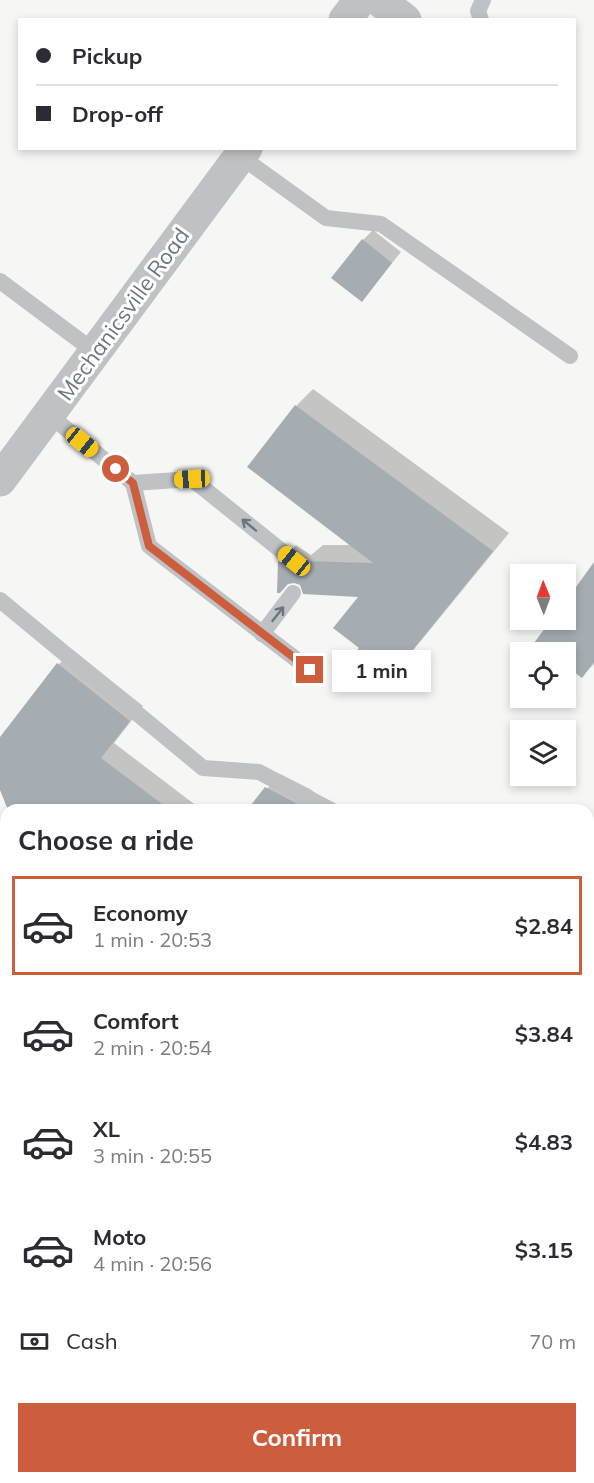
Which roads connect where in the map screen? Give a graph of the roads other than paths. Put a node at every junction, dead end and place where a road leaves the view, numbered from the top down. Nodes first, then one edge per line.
1 (360, 0) edge
2 (379, 0) edge
3 (483, 0) edge
4 (346, 18) edge
5 (402, 18) edge
6 (480, 18) edge
7 (243, 152) edge
8 (0, 281) edge
9 (95, 352) junction
10 (570, 356) dead end
11 (48, 414) junction
12 (0, 480) edge
13 (133, 483) junction
14 (294, 561) dead end
15 (293, 593) dead end
16 (0, 600) edge
17 (262, 634) junction
18 (310, 670) dead end
19 (320, 804) edge

1 - 4 street
2 - 5 street
3 - 6 lane
7 - 9 street, Mechanicsville Road
7 - 10 lane
8 - 9 lane
9 - 11 street, Mechanicsville Road
11 - 12 street, Mechanicsville Road
11 - 13 lane
14 -> 13 lane
13 - 17 lane
17 -> 15 lane
16 - 19 lane
17 - 18 lane

